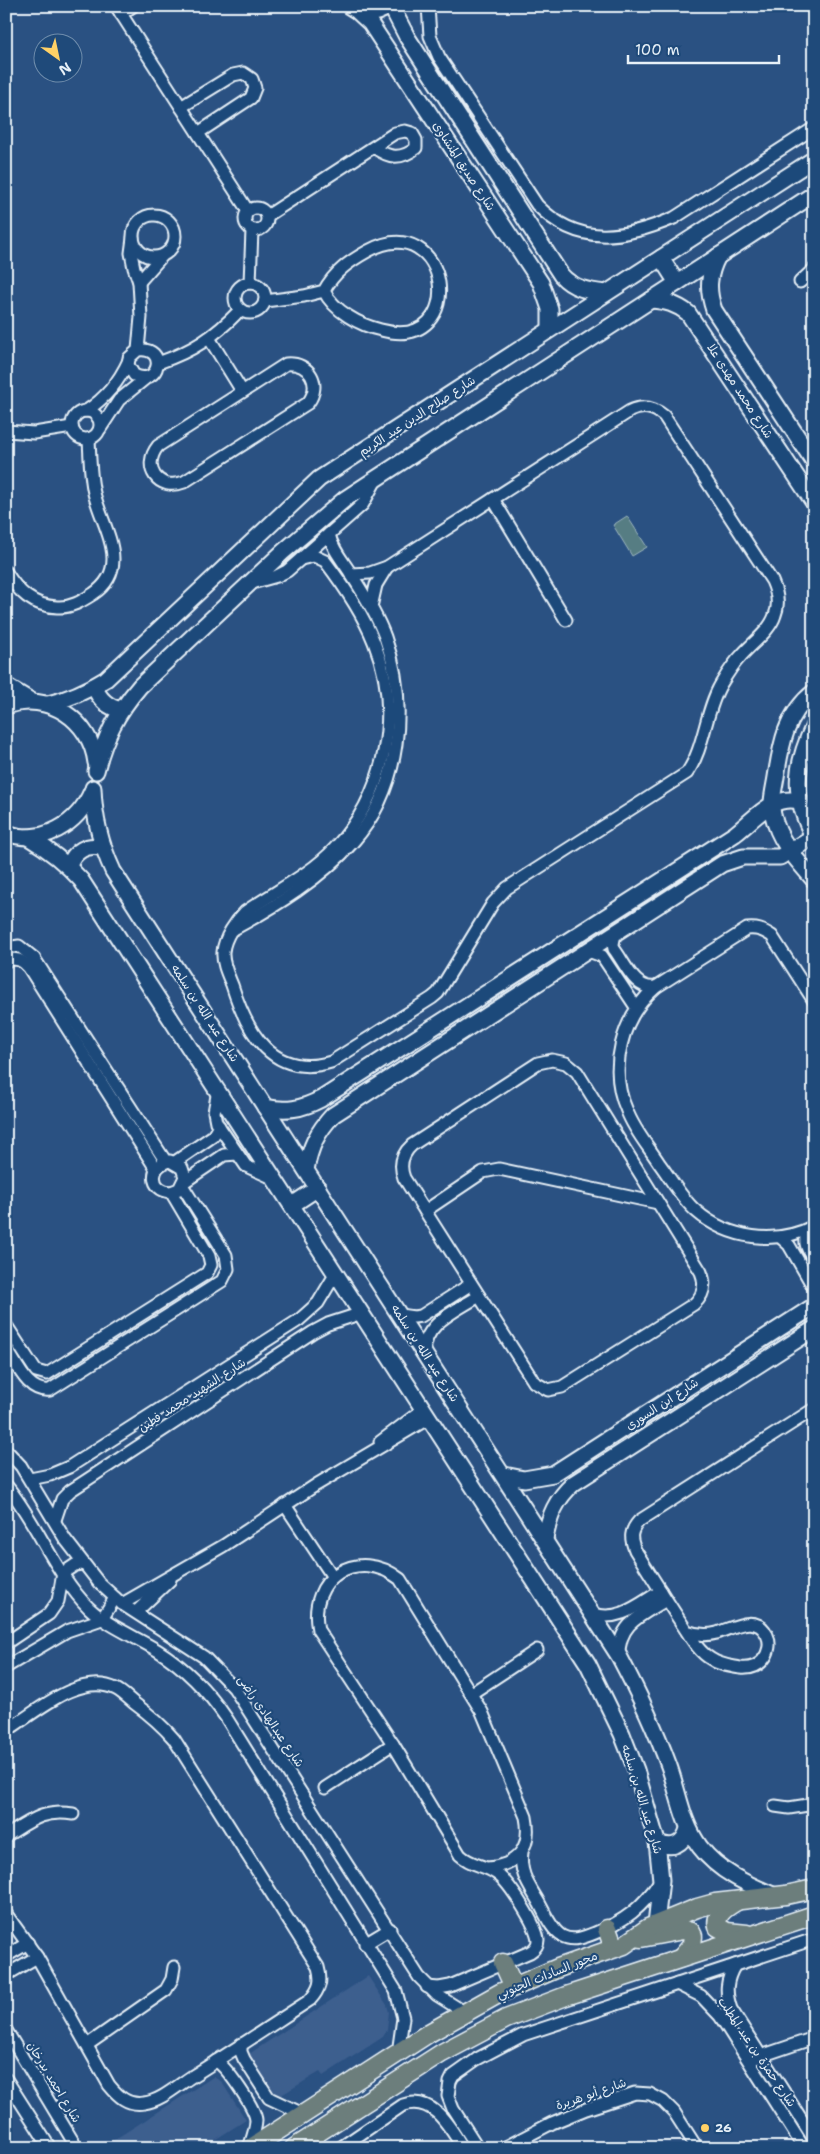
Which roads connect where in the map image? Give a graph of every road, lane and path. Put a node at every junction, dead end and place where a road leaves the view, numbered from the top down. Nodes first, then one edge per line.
1 (133, 6) edge
2 (390, 6) edge
3 (428, 6) edge
4 (353, 9) edge
5 (118, 10) edge
6 (181, 107) junction
7 (814, 128) edge
8 (198, 133) junction
9 (491, 137) junction
10 (478, 146) junction
11 (375, 148) dead end
12 (814, 159) edge
13 (814, 194) edge
14 (248, 211) junction
15 (267, 216) junction
16 (252, 230) junction
17 (132, 238) junction
18 (162, 256) junction
19 (718, 256) junction
20 (660, 258) junction
21 (814, 268) edge
22 (565, 280) junction
23 (139, 282) junction
24 (800, 282) dead end
25 (677, 283) junction
26 (250, 284) junction
27 (324, 290) junction
28 (606, 293) junction
29 (547, 296) junction
30 (651, 300) junction
31 (265, 301) junction
32 (240, 310) junction
33 (550, 329) junction
34 (209, 338) junction
35 (134, 354) junction
36 (158, 363) junction
37 (146, 378) junction
38 (242, 391) junction
39 (86, 411) junction
40 (72, 427) junction
41 (100, 429) junction
42 (6, 431) edge
43 (89, 439) junction
44 (814, 462) edge
45 (377, 478) junction
46 (493, 499) junction
47 (814, 503) edge
48 (329, 534) junction
49 (301, 558) junction
50 (341, 559) junction
51 (330, 567) junction
52 (387, 567) junction
53 (6, 572) edge
54 (351, 574) junction
55 (250, 583) junction
56 (364, 594) junction
57 (352, 601) junction
58 (371, 606) junction
59 (566, 620) dead end
60 (6, 686) edge
61 (94, 686) junction
62 (814, 692) edge
63 (31, 701) junction
64 (48, 704) junction
65 (6, 706) edge
66 (121, 710) junction
67 (814, 726) edge
68 (96, 771) junction
69 (94, 788) junction
70 (799, 801) junction
71 (772, 804) junction
72 (8, 835) edge
73 (28, 837) junction
74 (814, 837) edge
75 (103, 848) junction
76 (338, 851) junction
77 (790, 852) junction
78 (69, 866) junction
79 (814, 880) edge
80 (615, 934) junction
81 (6, 948) edge
82 (585, 953) junction
83 (6, 961) edge
84 (633, 976) junction
85 (621, 984) junction
86 (656, 987) junction
87 (814, 1002) edge
88 (636, 1007) junction
89 (66, 1016) junction
90 (218, 1090) junction
91 (265, 1107) junction
92 (219, 1126) junction
93 (237, 1154) junction
94 (170, 1162) junction
95 (156, 1169) junction
96 (306, 1170) junction
97 (275, 1178) junction
98 (183, 1184) junction
99 (318, 1188) junction
100 (171, 1192) junction
101 (658, 1203) junction
102 (292, 1205) junction
103 (425, 1212) junction
104 (813, 1226) edge
105 (780, 1237) junction
106 (814, 1259) edge
107 (336, 1274) junction
108 (471, 1284) junction
109 (814, 1288) edge
110 (479, 1296) junction
111 (814, 1306) edge
112 (362, 1313) junction
113 (140, 1315) junction
114 (400, 1315) junction
115 (6, 1325) edge
116 (149, 1328) junction
117 (814, 1329) edge
118 (117, 1330) junction
119 (126, 1343) junction
120 (6, 1348) edge
121 (425, 1354) junction
122 (687, 1388) junction
123 (698, 1404) junction
124 (814, 1409) edge
125 (427, 1414) junction
126 (6, 1450) edge
127 (504, 1475) junction
128 (30, 1480) junction
129 (6, 1485) edge
130 (285, 1505) junction
131 (55, 1520) junction
132 (545, 1539) junction
133 (82, 1564) junction
134 (63, 1573) junction
135 (177, 1574) junction
136 (333, 1577) junction
137 (663, 1595) junction
138 (119, 1601) junction
139 (136, 1612) junction
140 (594, 1614) junction
141 (102, 1619) junction
142 (687, 1631) junction
143 (6, 1643) edge
144 (537, 1650) dead end
145 (619, 1656) junction
146 (6, 1667) edge
147 (472, 1693) junction
148 (6, 1731) edge
149 (393, 1744) junction
150 (325, 1788) dead end
151 (814, 1804) edge
152 (775, 1806) dead end
153 (73, 1814) dead end
154 (688, 1829) junction
155 (6, 1836) edge
156 (657, 1842) junction
157 (522, 1852) junction
158 (487, 1868) junction
159 (661, 1880) junction
160 (814, 1890) edge
161 (775, 1896) junction
162 (737, 1901) junction
163 (6, 1914) edge
164 (814, 1915) edge
165 (656, 1924) junction
166 (553, 1926) junction
167 (390, 1929) junction
168 (607, 1929) junction
169 (756, 1933) junction
170 (537, 1934) junction
171 (635, 1939) junction
172 (814, 1939) edge
173 (28, 1943) junction
174 (365, 1944) junction
175 (614, 1948) junction
176 (6, 1956) edge
177 (37, 1957) junction
178 (681, 1958) junction
179 (503, 1964) junction
180 (735, 1965) junction
181 (174, 1967) dead end
182 (6, 1975) edge
183 (677, 1984) junction
184 (427, 1987) junction
185 (514, 1987) junction
186 (464, 2012) junction
187 (6, 2030) edge
188 (814, 2038) edge
189 (241, 2044) junction
190 (87, 2045) junction
191 (398, 2053) junction
192 (760, 2055) junction
193 (244, 2059) junction
194 (216, 2061) junction
195 (749, 2062) junction
196 (227, 2070) junction
197 (6, 2079) edge
198 (272, 2101) junction
199 (254, 2113) junction
200 (303, 2114) junction
201 (466, 2130) junction
202 (455, 2136) junction
203 (814, 2139) edge
204 (50, 2148) edge
205 (77, 2148) edge
206 (250, 2148) edge
207 (294, 2148) edge
208 (340, 2148) edge
209 (463, 2148) edge
210 (478, 2148) edge
211 (504, 2148) edge
212 (697, 2148) edge
213 (804, 2148) edge

1 - 5 street
2 - 4 main road
2 - 10 main road, شارع صديق المنشاوى
3 - 9 street
4 - 29 main road, شارع صديق المنشاوى
5 - 6 street
6 - 8 street
6 - 8 street
7 - 9 street
8 - 14 street
9 - 10 street
10 - 22 main road, شارع صديق المنشاوى
11 - 15 street
12 - 20 main road, شارع صلاح الدين عبد الكريم
13 - 19 main road
14 - 15 street
14 - 16 street
15 - 16 street
16 - 26 street
17 - 18 street
17 - 18 street
17 - 23 street
18 - 23 street
19 - 25 main road
19 - 44 main road, شارع محمد مهدى علا
20 - 25 main road
20 - 28 main road, شارع صلاح الدين عبد الكريم
21 - 24 street
22 - 28 main road
22 - 29 main road
23 - 35 street
25 - 30 main road
26 - 31 street
26 - 32 street
27 - 27 street
27 - 31 street
28 - 33 main road, شارع صلاح الدين عبد الكريم
29 - 33 main road, شارع صديق المنشاوى
30 - 45 main road
30 - 47 main road, شارع محمد مهدى علا
31 - 32 street
32 - 34 street
33 - 61 main road, شارع صلاح الدين عبد الكريم
34 - 36 street
34 - 38 street
35 - 36 street
35 - 37 street
35 - 39 street
36 - 37 street
37 - 41 street
38 - 38 street
39 - 40 street
39 - 41 street
40 - 42 street
40 - 43 street
41 - 43 street
43 - 53 street
45 - 48 street
45 - 55 main road
46 - 52 street
46 - 59 street
46 - 76 street
48 - 49 street
48 - 50 street
49 - 51 street
49 - 55 street
50 - 51 street
50 - 54 street
51 - 57 street
52 - 54 street
52 - 58 street
54 - 56 street
55 - 66 main road
56 - 57 street
56 - 58 street
57 - 76 street
58 - 76 street
60 - 63 main road
61 - 64 main road, شارع صلاح الدين عبد الكريم
61 - 66 main road
62 - 71 main road
63 - 64 main road
63 - 65 main road
64 - 68 main road
66 - 68 main road
67 - 70 main road
68 - 69 main road, شارع عبد الله بن سلمه
69 - 73 main road
69 - 75 main road, شارع عبد الله بن سلمه
70 - 71 main road
70 - 74 main road
71 - 77 main road
71 - 91 main road
72 - 73 main road
73 - 78 main road, شارع عبد الله بن سلمه
74 - 77 main road
75 - 78 main road
75 - 91 main road, شارع عبد الله بن سلمه
77 - 79 main road
77 - 80 main road
78 - 90 main road, شارع عبد الله بن سلمه
80 - 82 main road
80 - 84 street
81 - 89 street
82 - 85 street
82 - 96 main road
83 - 89 street
84 - 85 street
84 - 86 street
85 - 88 street
86 - 87 street
86 - 88 street
88 - 105 street
89 - 94 street
89 - 95 street
90 - 92 street
90 - 97 main road, شارع عبد الله بن سلمه
91 - 96 main road, شارع عبد الله بن سلمه
92 - 93 street
92 - 94 street
93 - 97 street
93 - 98 street
94 - 95 street
94 - 98 street
95 - 100 street
96 - 99 main road, شارع عبد الله بن سلمه
97 - 102 main road, شارع عبد الله بن سلمه
98 - 100 street
98 - 116 street
99 - 102 main road
99 - 114 main road, شارع عبد الله بن سلمه
100 - 113 street
101 - 103 street
101 - 103 street
101 - 110 street
102 - 107 main road, شارع عبد الله بن سلمه
103 - 108 street
104 - 105 street
104 - 106 street
105 - 109 street
107 - 112 main road, شارع عبد الله بن سلمه
107 - 128 street, شارع الشهيد محمد فطين
108 - 110 street
108 - 114 street
110 - 121 street
111 - 122 main road, شارع ابن السورى
112 - 125 main road, شارع عبد الله بن سلمه
112 - 131 street, شارع الشهيد محمد فطين
113 - 116 street
113 - 118 street
114 - 121 main road, شارع عبد الله بن سلمه
115 - 118 street
116 - 119 street
117 - 123 main road, شارع ابن السورى
118 - 119 street
119 - 120 street
121 - 127 main road, شارع عبد الله بن سلمه
122 - 123 main road
122 - 127 main road, شارع ابن السورى
123 - 132 main road, شارع ابن السورى
124 - 137 street
125 - 130 street
125 - 156 main road, شارع عبد الله بن سلمه
126 - 128 street, شارع عبدالهادى راضى
127 - 132 main road, شارع عبد الله بن سلمه
128 - 131 street, شارع عبدالهادى راضى
129 - 134 street
130 - 135 street
130 - 136 street
131 - 133 street, شارع عبدالهادى راضى
132 - 140 main road, شارع عبد الله بن سلمه
133 - 134 street
133 - 138 street, شارع عبدالهادى راضى
134 - 141 street
134 - 143 street
135 - 138 street
135 - 139 street
136 - 147 street
136 - 149 street
137 - 140 street
137 - 142 street
137 - 145 street
138 - 139 street, شارع عبدالهادى راضى
138 - 141 street
139 - 167 street, شارع عبدالهادى راضى
140 - 145 main road, شارع عبد الله بن سلمه
141 - 146 street
141 - 174 street
142 - 142 street
144 - 147 street
145 - 154 main road, شارع عبد الله بن سلمه
147 - 157 street
148 - 189 street
149 - 150 street
149 - 158 street
151 - 152 street
153 - 155 street
154 - 156 main road
154 - 161 main road, شارع عبد الله بن سلمه
156 - 159 main road, شارع عبد الله بن سلمه
157 - 158 street
157 - 166 street
158 - 170 street
159 - 165 main road, شارع عبد الله بن سلمه
159 - 168 street
160 - 161 main road, محور السادات الجنوبي
161 - 162 main road, محور السادات الجنوبي
162 - 165 main road, محور السادات الجنوبي
162 - 169 main road
163 - 173 street
164 - 169 main road, محور السادات الجنوبي
165 - 171 main road, محور السادات الجنوبي
166 - 168 street
166 - 170 street
167 - 174 street
167 - 184 street, شارع عبدالهادى راضى
168 - 175 main road
169 - 178 main road, محور السادات الجنوبي
170 - 179 street
171 - 175 main road, محور السادات الجنوبي
171 - 178 main road
172 - 180 street
173 - 176 street
173 - 177 street
174 - 191 street
175 - 185 main road, محور السادات الجنوبي
177 - 182 street
177 - 190 street
178 - 207 main road, محور السادات الجنوبي
179 - 184 street
179 - 185 main road
180 - 183 street
180 - 192 street, شارع حمزة بن عبد المطلب
181 - 190 street
183 - 195 street, شارع حمزة بن عبد المطلب
183 - 201 street
184 - 186 street, شارع عبدالهادى راضى
185 - 186 main road, محور السادات الجنوبي
186 - 191 main road, محور السادات الجنوبي
187 - 205 street, شارع احمد بدرخان
188 - 192 street
189 - 193 street
189 - 194 street
190 - 194 street
191 - 200 main road, محور السادات الجنوبي
192 - 195 street
192 - 203 street, شارع حمزة بن عبد المطلب
193 - 196 street
193 - 198 street
194 - 196 street
195 - 213 street, شارع حمزة بن عبد المطلب
196 - 199 street
197 - 204 street
198 - 199 street
198 - 200 street
199 - 206 street
200 - 206 main road, محور السادات الجنوبي
201 - 202 street
201 - 210 street
202 - 208 street
202 - 209 street
211 - 212 street, شارع أبو هريرة

